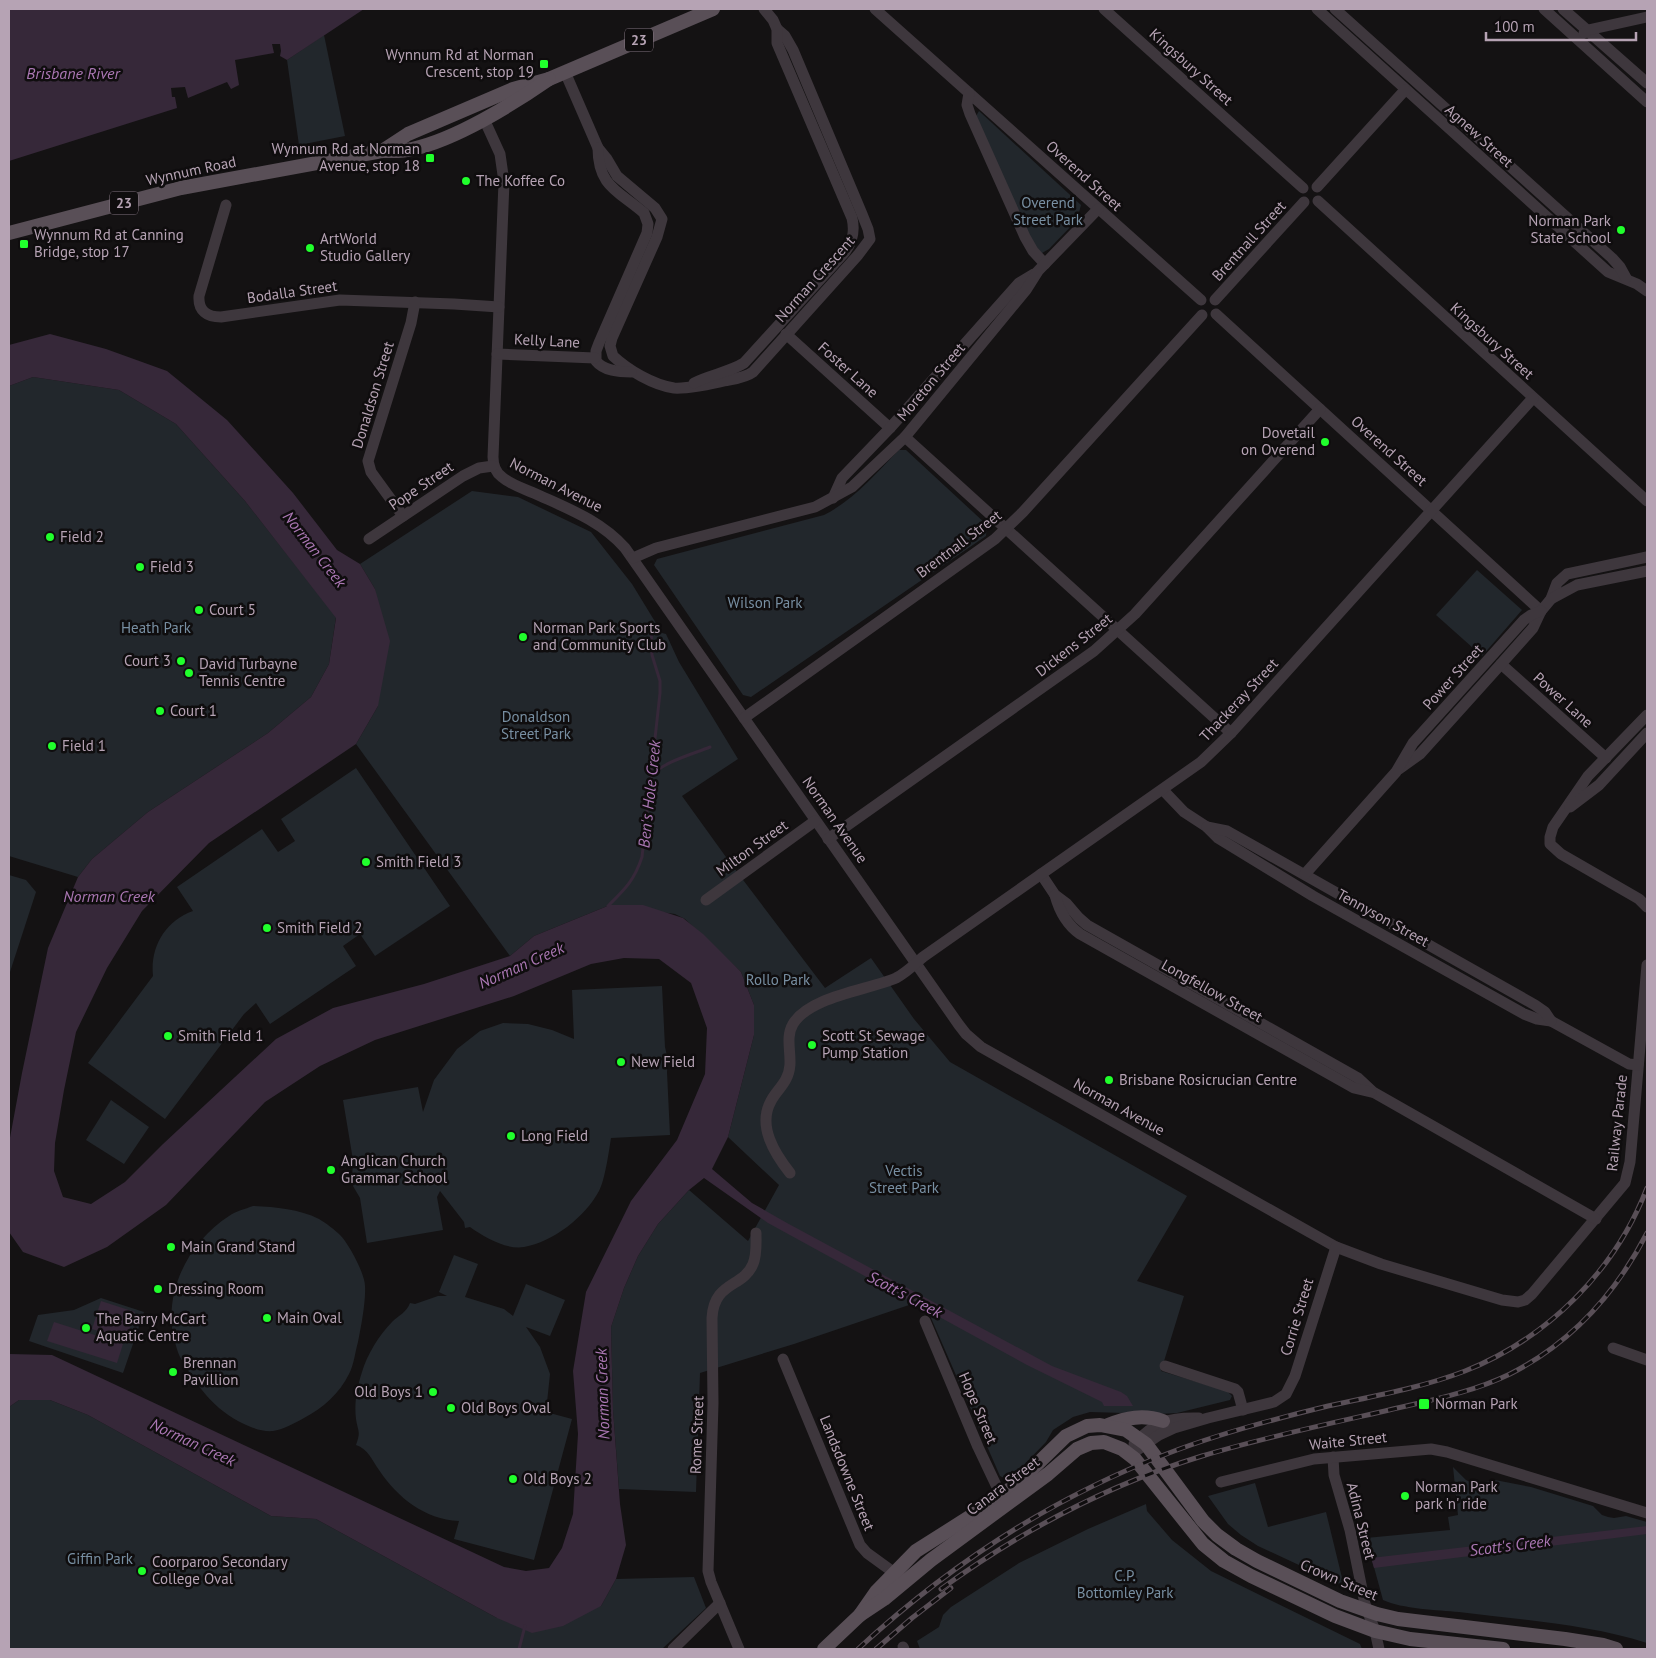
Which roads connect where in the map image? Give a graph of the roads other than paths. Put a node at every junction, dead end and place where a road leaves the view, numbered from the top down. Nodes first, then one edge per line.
1 (713, 9) edge
2 (764, 9) edge
3 (875, 9) edge
4 (1104, 9) edge
5 (1317, 9) edge
6 (1335, 9) edge
7 (1544, 9) edge
8 (1563, 9) edge
9 (1647, 17) edge
10 (775, 19) edge
11 (1588, 30) junction
12 (1576, 38) junction
13 (565, 72) junction
14 (549, 79) junction
15 (1647, 83) edge
16 (1405, 90) junction
17 (969, 92) junction
18 (1647, 102) edge
19 (478, 105) junction
20 (484, 119) junction
21 (598, 148) junction
22 (382, 151) junction
23 (1317, 187) junction
24 (1303, 188) junction
25 (1304, 202) junction
26 (1318, 202) junction
27 (226, 204) dead end
28 (1098, 209) junction
29 (9, 233) edge
30 (1041, 268) junction
31 (1626, 278) junction
32 (1647, 291) edge
33 (1201, 300) junction
34 (1215, 300) junction
35 (415, 302) junction
36 (499, 308) junction
37 (1216, 314) junction
38 (1202, 315) junction
39 (786, 334) junction
40 (497, 354) junction
41 (595, 358) junction
42 (631, 372) junction
43 (688, 386) junction
44 (1533, 398) junction
45 (1320, 409) junction
46 (890, 428) junction
47 (905, 437) junction
48 (493, 466) junction
49 (832, 498) junction
50 (1647, 501) edge
51 (1431, 510) junction
52 (403, 516) junction
53 (1006, 529) junction
54 (369, 539) dead end
55 (1647, 557) edge
56 (633, 558) junction
57 (1647, 571) edge
58 (1551, 599) junction
59 (1541, 611) junction
60 (1118, 631) junction
61 (1501, 664) junction
62 (1647, 715) edge
63 (744, 718) junction
64 (1231, 733) junction
65 (1647, 733) edge
66 (1606, 758) junction
67 (1396, 772) junction
68 (1164, 790) junction
69 (1565, 811) junction
70 (815, 821) junction
71 (1207, 827) junction
72 (828, 838) junction
73 (1041, 874) junction
74 (1305, 874) junction
75 (706, 900) dead end
76 (1647, 907) edge
77 (916, 964) junction
78 (1647, 965) edge
79 (1551, 1021) junction
80 (1638, 1065) junction
81 (790, 1173) dead end
82 (1596, 1219) junction
83 (756, 1233) dead end
84 (1336, 1247) junction
85 (1518, 1302) joint
86 (925, 1321) dead end
87 (1613, 1348) dead end
88 (783, 1359) dead end
89 (1647, 1360) edge
90 (1166, 1366) dead end
91 (1243, 1410) junction
92 (1208, 1418) junction
93 (1163, 1421) junction
94 (1107, 1425) junction
95 (1142, 1441) junction
96 (1128, 1453) junction
97 (1333, 1457) junction
98 (1221, 1482) dead end
99 (1003, 1501) junction
100 (1647, 1513) edge
101 (900, 1577) junction
102 (720, 1603) junction
103 (1368, 1611) junction
104 (1375, 1631) junction
105 (673, 1649) edge
106 (739, 1649) edge
107 (824, 1649) edge
108 (1379, 1649) edge
109 (1503, 1649) edge
110 (1616, 1649) edge

1 - 13 main road, Wynnum Road / 23
2 - 10 street, Norman Crescent
3 - 17 street, Overend Street
4 - 24 street, Kingsbury Street
5 - 16 street, Agnew Street
6 - 31 street, Agnew Street
7 - 12 street
8 - 11 street
9 - 11 street
10 - 39 street, Norman Crescent
10 - 43 street, Norman Crescent
11 - 12 street
11 - 15 street
12 - 18 street
13 - 14 main road, Wynnum Road / 23
13 - 21 street, Norman Crescent
14 - 19 main road, Wynnum Road / 23
14 - 20 main road, Wynnum Road / 23
16 - 23 street
16 - 31 street, Agnew Street
17 - 28 street, Overend Street
17 - 30 street
19 - 20 main road, Norman Avenue
19 - 22 main road, Wynnum Road / 23
20 - 22 main road, Wynnum Road / 23
20 - 36 street, Norman Avenue
21 - 41 street, Norman Crescent
21 - 42 street, Norman Crescent
22 - 29 main road, Wynnum Road / 23
23 - 24 street
23 - 26 street
24 - 25 street
25 - 26 street
25 - 34 street, Brentnall Street
26 - 44 street, Kingsbury Street
27 - 35 street, Bodalla Street
28 - 30 street, Moreton Street
28 - 33 street, Overend Street
30 - 46 street, Moreton Street
30 - 47 street, Moreton Street
31 - 32 street, Agnew Street
33 - 34 street
33 - 38 street
34 - 37 street
35 - 36 street, Bodalla Street
35 - 52 street, Donaldson Street
36 - 40 street, Norman Avenue
37 - 38 street
37 - 45 street, Overend Street
38 - 53 street, Brentnall Street
39 - 43 street, Norman Crescent
39 - 46 street, Foster Lane
40 - 41 street, Kelly Lane
40 - 48 street, Norman Avenue
41 - 42 street, Norman Crescent
42 - 43 street, Norman Crescent
44 - 50 street, Kingsbury Street
44 - 51 street, Thackeray Street
45 - 51 street, Overend Street
45 - 60 street, Dickens Street
46 - 49 street, Moreton Street
47 - 49 street, Moreton Street
47 - 53 street
48 - 52 street, Pope Street
48 - 56 street, Norman Avenue
49 - 56 street, Moreton Street
51 - 59 street, Overend Street
51 - 64 street, Thackeray Street
52 - 54 street, Pope Street
53 - 60 street
53 - 63 street, Brentnall Street
55 - 58 street, Power Street
56 - 63 street, Norman Avenue
57 - 58 street, Power Street
58 - 59 street, Power Street
59 - 61 street, Power Street
59 - 67 street, Power Street
60 - 64 street
60 - 72 street, Dickens Street
61 - 66 street, Power Lane
61 - 67 street, Power Street
62 - 66 street
63 - 70 street, Norman Avenue
64 - 68 street, Thackeray Street
65 - 69 street
66 - 69 street
67 - 74 street, Power Street
68 - 71 street, Tennyson Street
68 - 73 street, Thackeray Street
69 - 76 street
70 - 72 street, Norman Avenue
70 - 75 street, Milton Street
71 - 74 street, Tennyson Street
71 - 79 street, Tennyson Street
72 - 77 street, Norman Avenue
73 - 77 street, Thackeray Street
73 - 82 street, Longfellow Street
74 - 79 street, Tennyson Street
77 - 81 street, Thackeray Street
77 - 84 street, Norman Avenue
78 - 80 street, Railway Parade
79 - 80 street, Tennyson Street
80 - 82 street, Railway Parade
82 - 85 street, Railway Parade
83 - 102 street, Rome Street
84 - 85 street, Norman Avenue
84 - 91 street, Corrie Street
86 - 99 street, Hope Street
87 - 89 street
88 - 101 street, Landsdowne Street
90 - 91 street
91 - 92 street
92 - 93 street
92 - 95 street
93 - 94 main road, Canara Street
93 - 95 street
94 - 95 main road, Crown Street
94 - 99 main road, Canara Street
95 - 96 street
95 - 103 main road, Crown Street
96 - 99 main road, Canara Street
96 - 104 main road
97 - 98 street, Waite Street
97 - 100 street, Waite Street
97 - 103 street, Adina Street
99 - 101 main road, Canara Street
101 - 107 main road, Canara Street
102 - 105 street
102 - 106 street, Rome Street
103 - 104 street, Adina Street
103 - 110 main road, Crown Street
104 - 108 street, Adina Street
104 - 109 main road

